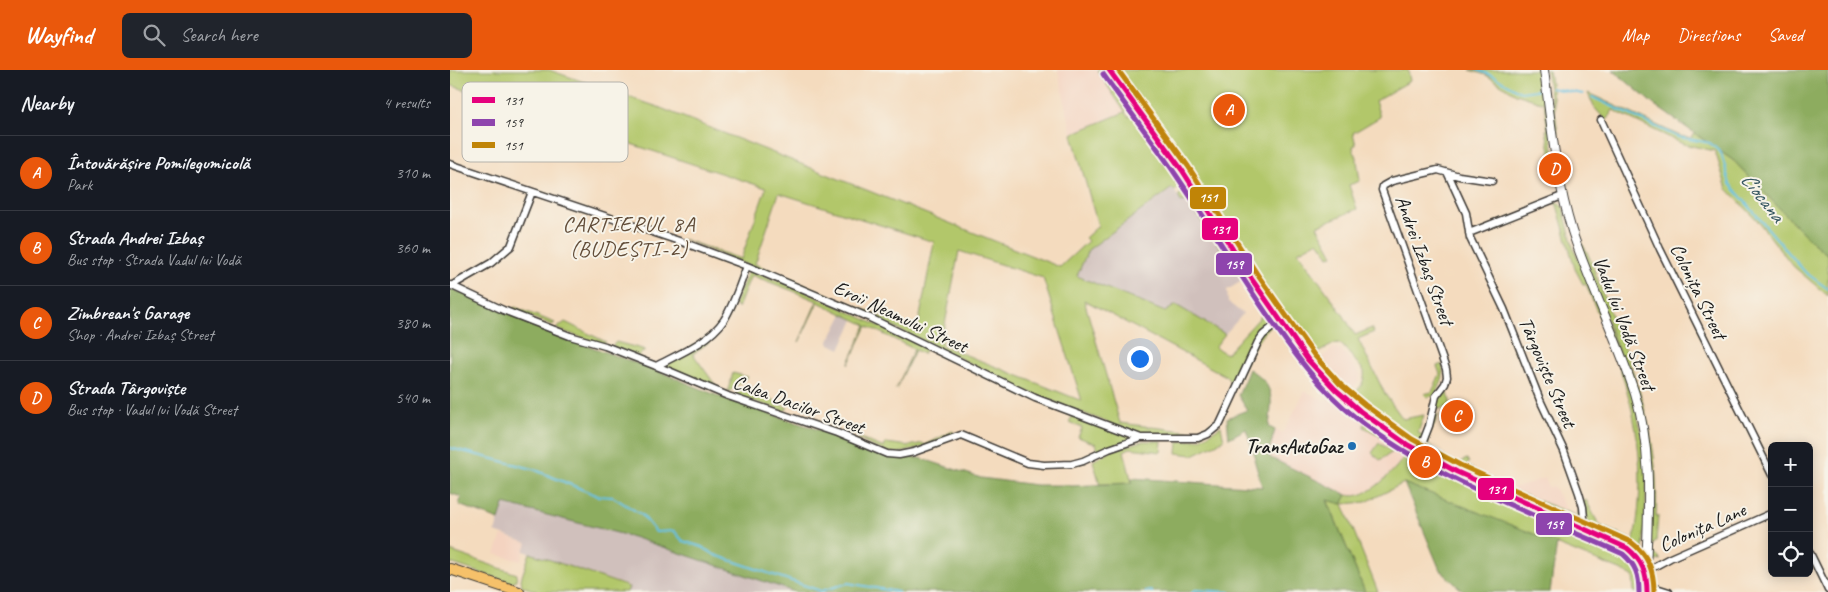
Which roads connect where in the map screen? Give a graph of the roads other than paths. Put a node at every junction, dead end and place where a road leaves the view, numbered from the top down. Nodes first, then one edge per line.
1 (1109, 70) edge
2 (1544, 70) edge
3 (1601, 120) dead end
4 (450, 164) edge
5 (1448, 174) junction
6 (1492, 181) dead end
7 (532, 192) junction
8 (1562, 196) junction
9 (1469, 232) junction
10 (746, 266) junction
11 (451, 285) edge
12 (1280, 321) junction
13 (656, 366) junction
14 (1141, 438) junction
15 (1420, 452) junction
16 (1768, 466) edge
17 (1768, 515) edge
18 (1585, 528) junction
19 (1813, 559) edge
20 (450, 569) edge
21 (1646, 571) junction
22 (1647, 589) edge
23 (1828, 590) edge
24 (519, 592) edge
25 (1669, 592) edge

1 - 12 main road
2 - 8 street, Vadul lui Vodă Street
3 - 16 street, Colonița Street
4 - 7 street, Eroii Neamului Street
5 - 6 street, Andrei Izbaș Street
5 - 9 street, Târgoviște Street
5 - 15 street, Andrei Izbaș Street
7 - 10 street, Eroii Neamului Street
7 - 11 street
8 - 9 street
8 - 21 street, Vadul lui Vodă Street
9 - 18 street, Târgoviște Street
10 - 13 street
10 - 14 street, Eroii Neamului Street
11 - 13 street, Calea Dacilor Street
12 - 14 street, Eroii Neamului Street
12 - 15 main road
13 - 14 street, Calea Dacilor Street
15 - 18 main road
17 - 21 street, Colonița Lane
18 - 21 main road
19 - 23 street
20 - 24 main road
21 - 22 main road, Vadul lui Vodă Street
22 - 25 street

